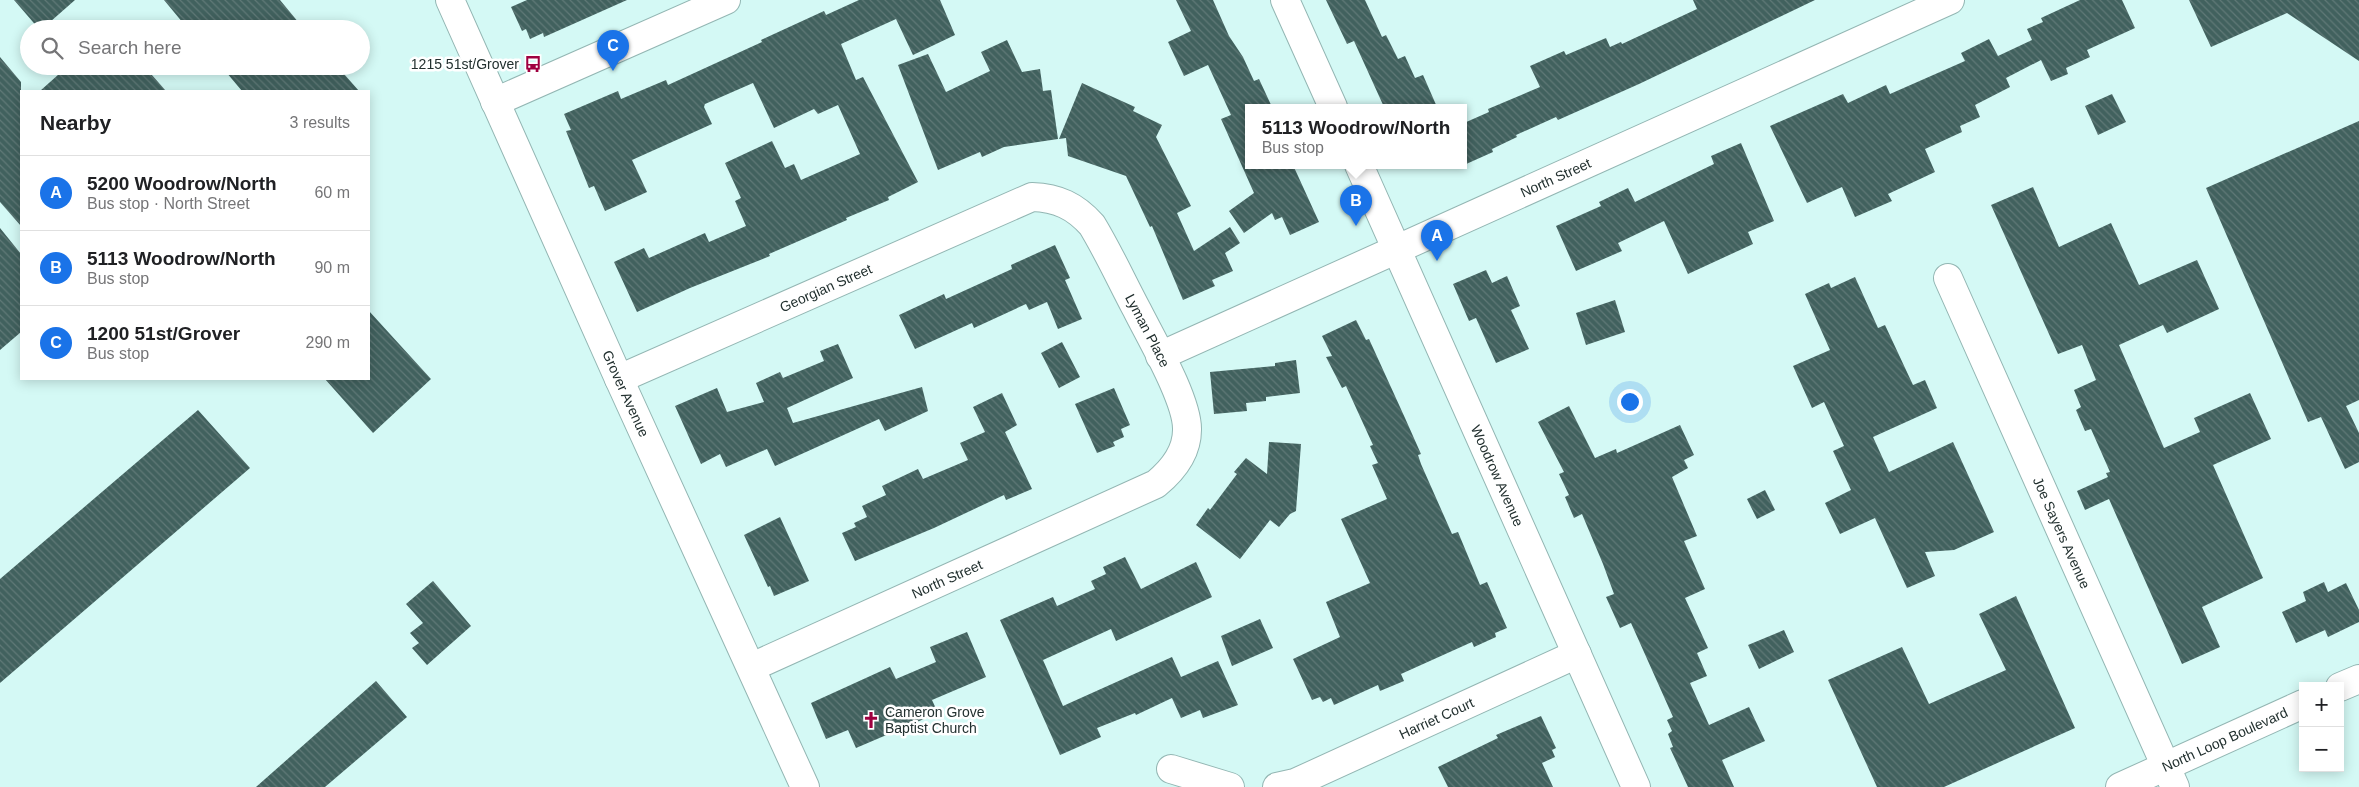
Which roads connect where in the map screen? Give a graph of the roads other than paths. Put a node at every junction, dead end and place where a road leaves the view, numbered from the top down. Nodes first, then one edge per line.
1 (450, 0) edge
2 (726, 0) edge
3 (1285, 0) edge
4 (1950, 0) edge
5 (495, 102) junction
6 (1332, 104) edge
7 (1360, 169) edge
8 (1032, 196) joint
9 (1397, 250) junction
10 (1948, 278) dead end
11 (1160, 356) junction
12 (619, 379) junction
13 (1143, 491) joint
14 (1577, 654) junction
15 (752, 666) junction
16 (2359, 679) edge
17 (2344, 685) edge
18 (2299, 706) edge
19 (1171, 770) dead end
20 (2170, 777) edge
21 (1290, 786) edge
22 (806, 787) edge
23 (1230, 787) edge
24 (1636, 787) edge
25 (2120, 787) edge

1 - 5 street, Grover Avenue
2 - 5 street
3 - 6 street
4 - 9 street, North Street
5 - 12 street, Grover Avenue
7 - 9 street, Woodrow Avenue
8 - 11 street, Lyman Place
8 - 12 street, Georgian Street
9 - 11 street, North Street
9 - 14 street, Woodrow Avenue
10 - 20 street, Joe Sayers Avenue
11 - 13 street, Lyman Place
12 - 15 street, Grover Avenue
13 - 15 street, North Street
14 - 21 street, Harriet Court
14 - 24 street, Woodrow Avenue
15 - 22 street, Grover Avenue
16 - 17 street
18 - 20 street, North Loop Boulevard
19 - 23 street
20 - 25 street, North Loop Boulevard

